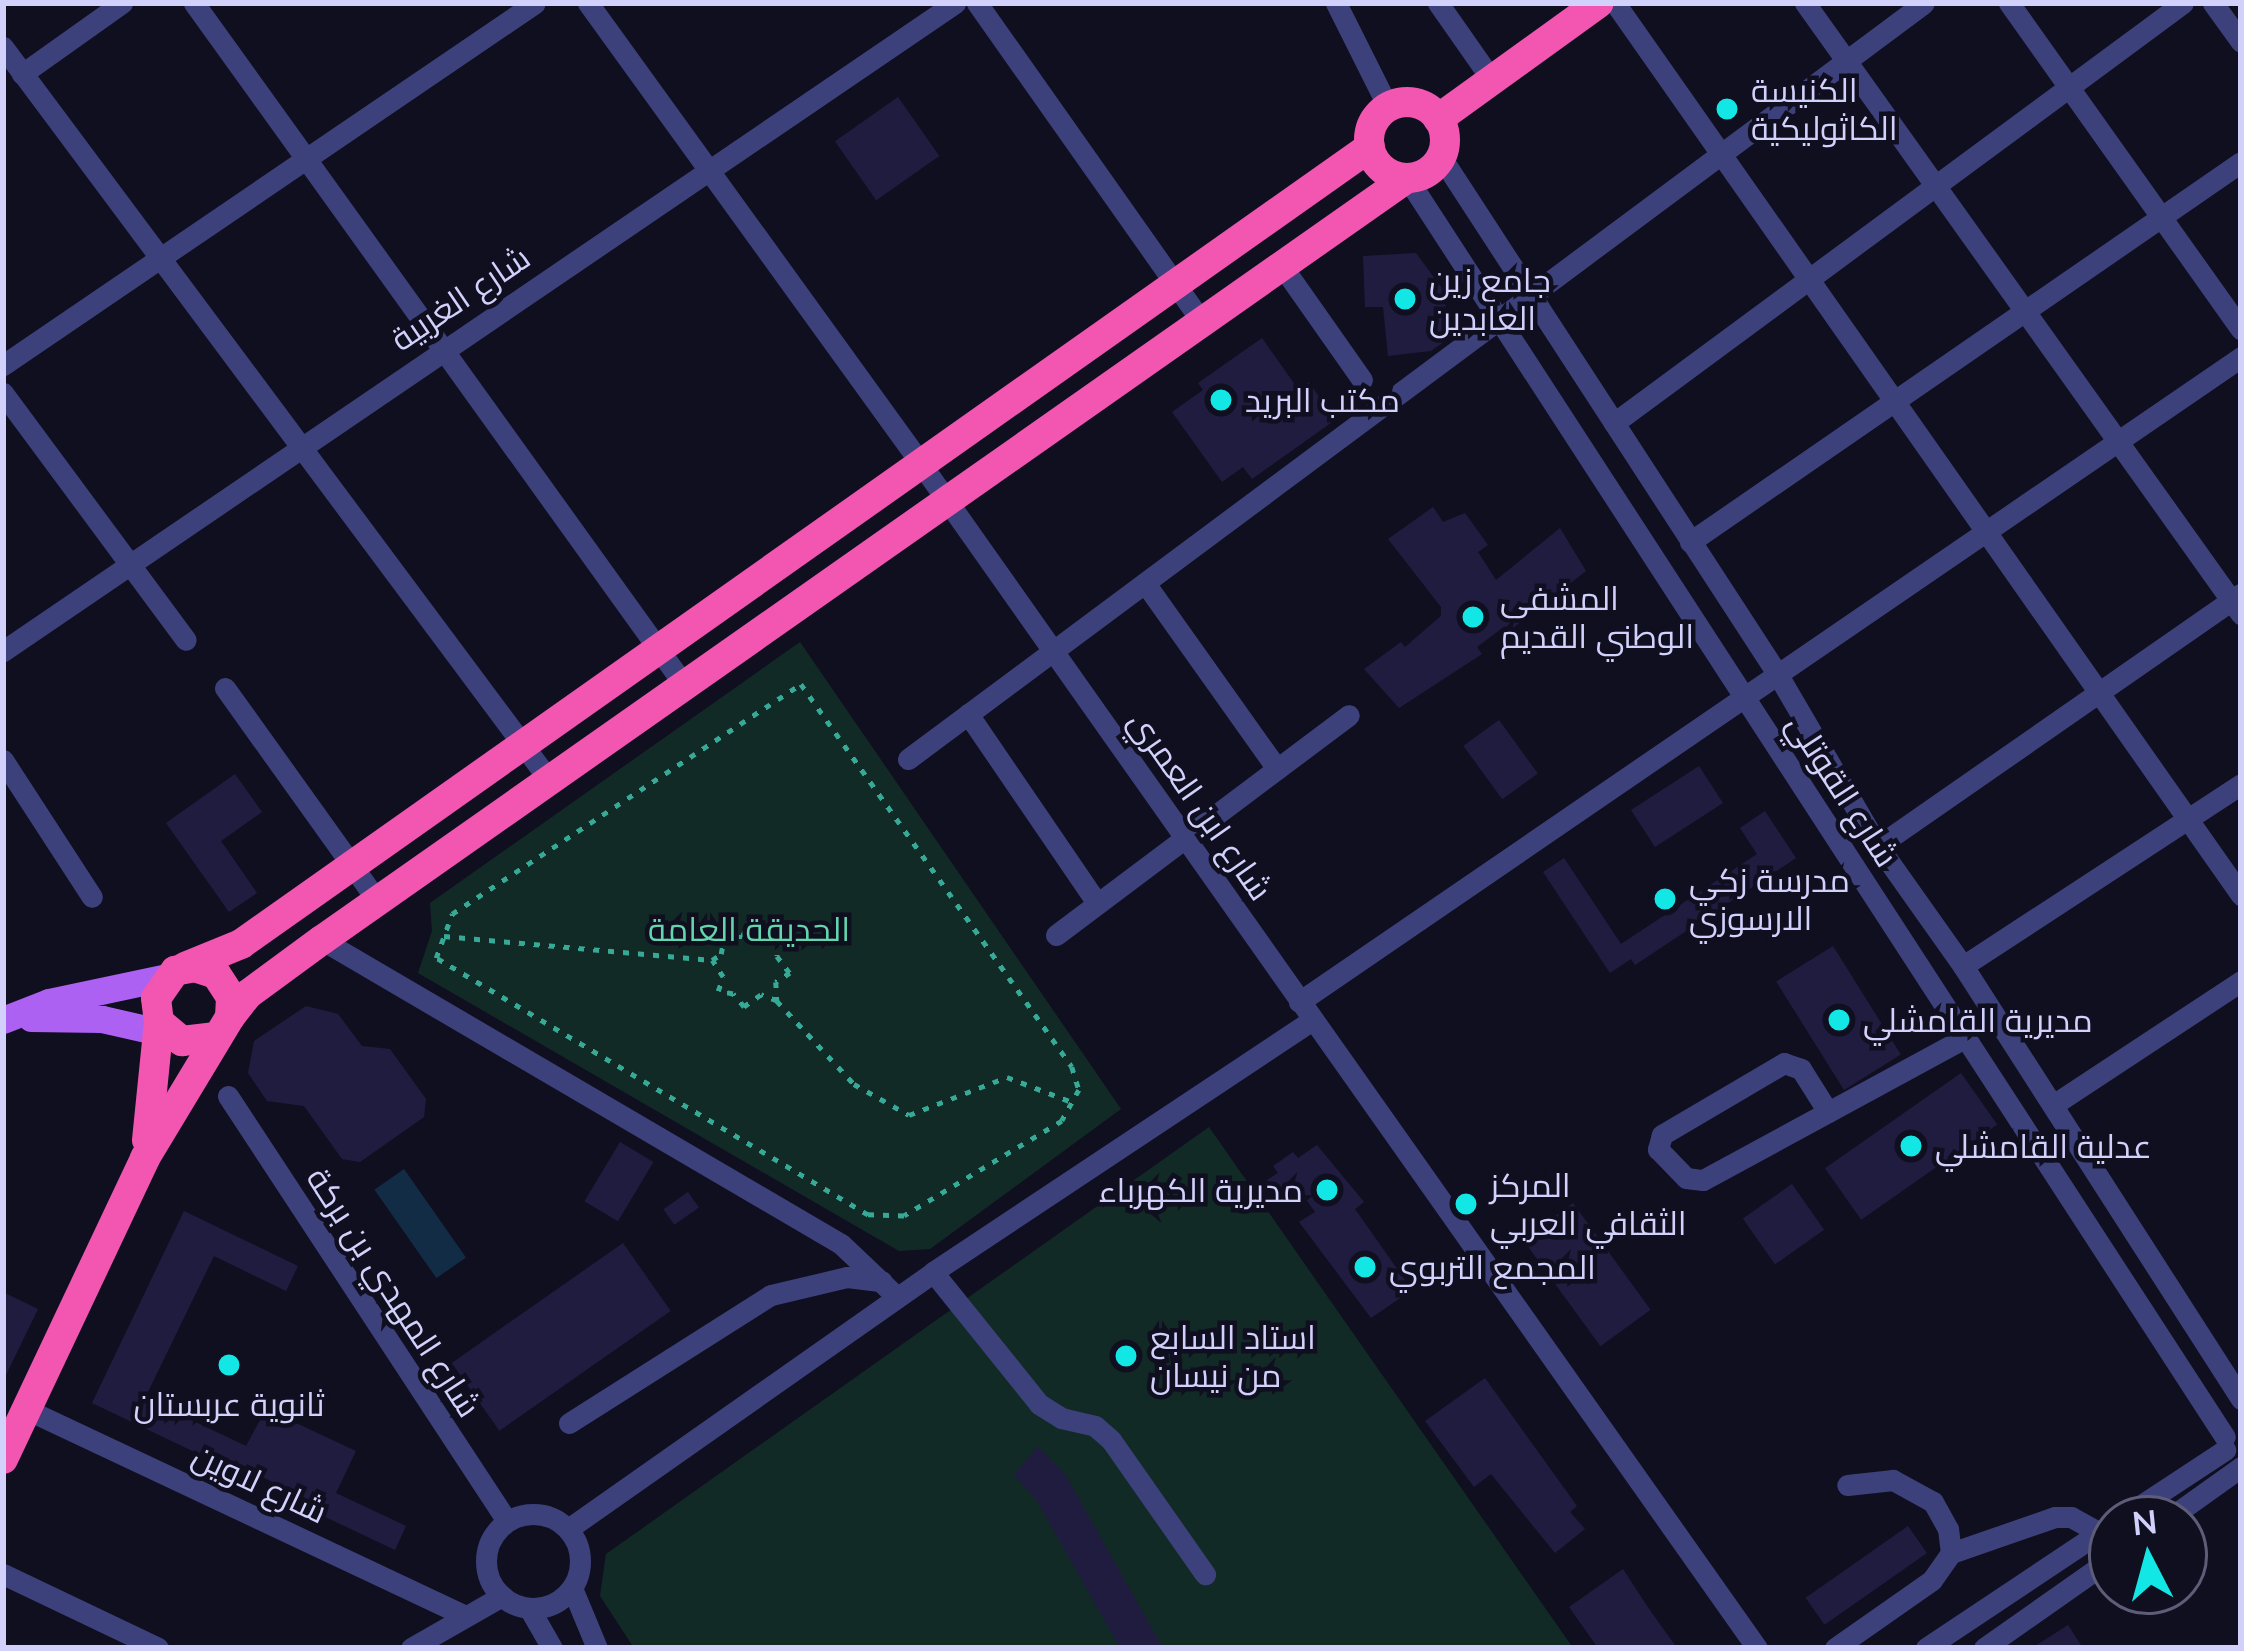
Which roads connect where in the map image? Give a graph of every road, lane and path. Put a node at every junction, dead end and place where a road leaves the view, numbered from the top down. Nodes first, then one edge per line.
1 (122, 3) edge
2 (194, 3) edge
3 (535, 3) edge
4 (588, 3) edge
5 (956, 3) edge
6 (977, 3) edge
7 (1336, 3) edge
8 (1438, 3) edge
9 (1599, 3) edge
10 (1615, 3) edge
11 (1805, 3) edge
12 (1924, 3) edge
13 (2009, 3) edge
14 (2183, 3) edge
15 (2213, 3) edge
16 (2241, 42) edge
17 (3, 47) edge
18 (1846, 61) junction
19 (22, 74) junction
20 (1492, 80) junction
21 (2069, 87) junction
22 (1388, 107) junction
23 (1438, 118) junction
24 (1370, 147) junction
25 (1721, 154) junction
26 (1441, 157) junction
27 (307, 158) junction
28 (2241, 162) edge
29 (709, 170) junction
30 (1407, 178) junction
31 (1936, 186) junction
32 (2161, 217) junction
33 (162, 257) junction
34 (1282, 266) junction
35 (1809, 279) junction
36 (1175, 284) junction
37 (1530, 296) junction
38 (2025, 311) junction
39 (1498, 320) junction
40 (1202, 322) junction
41 (2241, 329) edge
42 (445, 348) junction
43 (2241, 357) edge
44 (3, 365) edge
45 (1362, 380) dead end
46 (3, 393) edge
47 (1894, 400) junction
48 (1614, 423) junction
49 (2118, 442) junction
50 (302, 446) junction
51 (919, 461) junction
52 (946, 502) junction
53 (1987, 532) junction
54 (1690, 542) junction
55 (130, 563) junction
56 (1144, 583) junction
57 (2238, 603) edge
58 (186, 640) dead end
59 (661, 650) junction
60 (3, 651) edge
61 (1052, 652) junction
62 (1778, 675) junction
63 (686, 686) junction
64 (225, 688) dead end
65 (2099, 693) junction
66 (1745, 699) junction
67 (968, 714) junction
68 (1349, 716) dead end
69 (524, 746) junction
70 (908, 759) dead end
71 (3, 760) edge
72 (1276, 769) junction
73 (550, 781) junction
74 (2241, 784) edge
75 (2189, 820) junction
76 (1185, 838) junction
77 (1878, 846) junction
78 (351, 865) junction
79 (2241, 895) edge
80 (92, 897) dead end
81 (378, 902) junction
82 (1097, 903) junction
83 (1057, 935) dead end
84 (444, 936) junction
85 (322, 940) junction
86 (712, 960) junction
87 (1963, 966) junction
88 (176, 972) junction
89 (2241, 981) edge
90 (777, 1001) junction
91 (1305, 1011) junction
92 (3, 1020) edge
93 (222, 1027) junction
94 (162, 1030) junction
95 (1965, 1038) junction
96 (228, 1096) dead end
97 (1072, 1102) junction
98 (2053, 1105) junction
99 (1828, 1112) junction
100 (145, 1158) junction
101 (933, 1272) junction
102 (890, 1289) junction
103 (2241, 1399) edge
104 (28, 1410) junction
105 (2241, 1419) edge
106 (569, 1423) dead end
107 (2233, 1455) edge
108 (3, 1459) edge
109 (1846, 1485) dead end
110 (2162, 1495) edge
111 (2192, 1495) edge
112 (507, 1521) junction
113 (2088, 1523) edge
114 (568, 1529) junction
115 (2088, 1541) edge
116 (1951, 1553) junction
117 (3, 1574) edge
118 (1204, 1574) dead end
119 (2088, 1575) edge
120 (572, 1588) junction
121 (502, 1596) junction
122 (529, 1608) junction
123 (465, 1616) junction
124 (158, 1648) edge
125 (412, 1648) edge
126 (552, 1648) edge
127 (597, 1648) edge
128 (1757, 1648) edge
129 (1835, 1648) edge
130 (1926, 1648) edge
131 (1984, 1648) edge

1 - 19 street
2 - 27 street
3 - 27 street
4 - 29 street, شارع ابن العمري
5 - 29 street, شارع الغربية
6 - 36 street
7 - 22 street
8 - 20 street
9 - 20 highway
10 - 25 street
11 - 18 street
12 - 18 street
13 - 21 street
14 - 21 street
15 - 16 street
17 - 19 street
18 - 25 street
18 - 31 street
19 - 33 street
20 - 23 highway
21 - 31 street
21 - 32 street
22 - 23 highway
22 - 24 highway
23 - 26 highway
24 - 30 highway
24 - 36 highway
25 - 35 street
25 - 37 street
26 - 30 highway
26 - 37 street, شارع القوتلي
27 - 33 street
27 - 42 street
28 - 32 street
29 - 42 street, شارع الغربية
29 - 51 street, شارع ابن العمري
30 - 34 highway
30 - 39 street, شارع القوتلي
31 - 35 street
31 - 38 street
32 - 38 street
32 - 41 street
33 - 44 street
33 - 50 street
34 - 40 highway
34 - 45 street
35 - 47 street
35 - 48 street
36 - 40 street
36 - 51 highway
37 - 39 street
37 - 48 street, شارع القوتلي
38 - 47 street
38 - 49 street
39 - 56 street
39 - 66 street, شارع القوتلي
40 - 52 highway
42 - 50 street, شارع الغربية
42 - 59 street
43 - 49 street
46 - 55 street
47 - 53 street
47 - 54 street
48 - 54 street, شارع القوتلي
49 - 53 street
49 - 57 street
50 - 55 street, شارع الغربية
50 - 69 street
51 - 52 street, شارع ابن العمري
51 - 59 highway
52 - 61 street, شارع ابن العمري
52 - 63 highway
53 - 62 street
53 - 65 street
54 - 62 street, شارع القوتلي
55 - 58 street
55 - 60 street, شارع الغربية
56 - 61 street
56 - 72 street
57 - 65 street
59 - 63 street
59 - 69 highway
61 - 67 street
61 - 76 street, شارع ابن العمري
62 - 66 street
62 - 77 street, شارع القوتلي
63 - 73 highway
64 - 78 street
65 - 75 street
65 - 77 street
66 - 91 street
66 - 95 street, شارع القوتلي
67 - 70 street
67 - 82 street
68 - 72 street
69 - 73 street
69 - 78 highway
71 - 80 street
72 - 76 street
73 - 81 highway
74 - 75 street
75 - 79 street
75 - 87 street
76 - 82 street
76 - 91 street, شارع ابن العمري
77 - 87 street, شارع القوتلي
78 - 81 street
78 - 88 highway
81 - 85 highway
82 - 83 street
84 - 86 path
84 - 97 path
84 - 97 path
85 - 93 highway
85 - 102 street
86 - 90 path
86 - 90 path
87 - 98 street, شارع القوتلي
88 - 92 main road
88 - 93 highway
88 - 94 highway
89 - 98 street
90 - 97 path
91 - 101 street
91 - 128 street, شارع ابن العمري
92 - 94 main road
93 - 94 highway
93 - 100 highway
94 - 100 highway
95 - 99 street
95 - 107 street, شارع القوتلي
96 - 112 street, شارع المهدي بن بركة
98 - 103 street, شارع القوتلي
99 - 99 street
100 - 104 highway
101 - 102 street
101 - 118 street
102 - 106 street
102 - 114 street
104 - 108 highway
104 - 123 street, شارع لاوين
105 - 107 street
107 - 110 street
107 - 111 street
109 - 116 street
112 - 114 street
112 - 121 street
113 - 116 street
114 - 120 street
115 - 130 street
116 - 129 street
117 - 124 street
119 - 131 street
120 - 122 street
120 - 127 street
121 - 122 street
121 - 123 street
122 - 126 street
123 - 125 street

